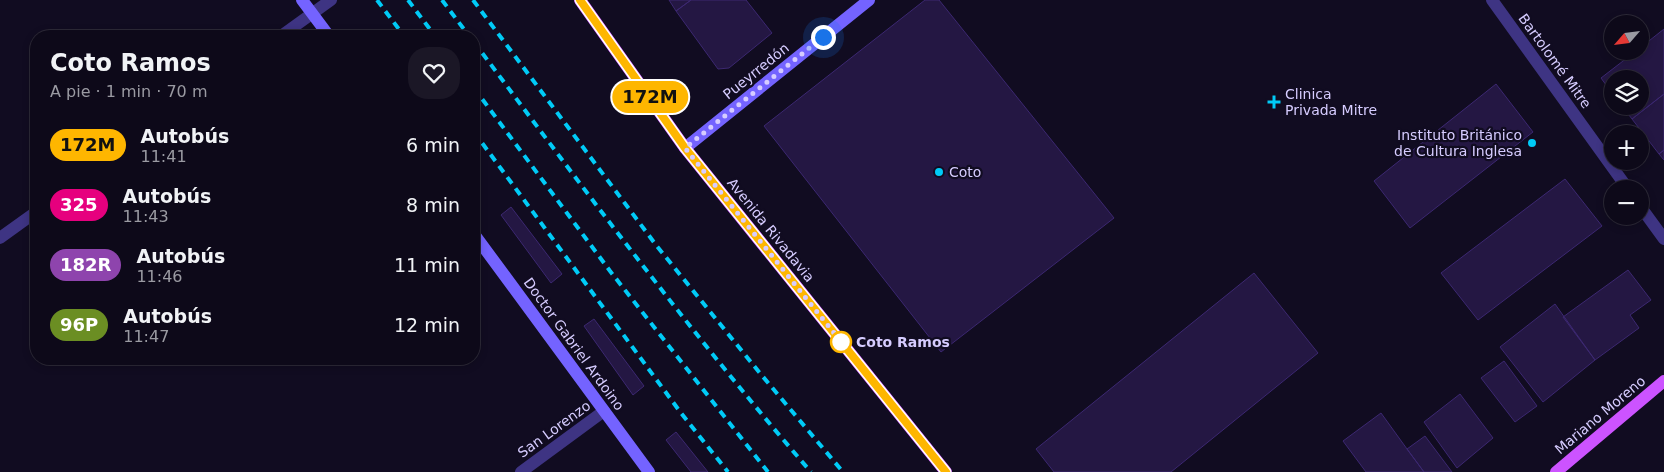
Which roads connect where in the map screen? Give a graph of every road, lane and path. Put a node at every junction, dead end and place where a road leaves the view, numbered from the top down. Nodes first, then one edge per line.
1 (302, 0) edge
2 (331, 0) edge
3 (580, 0) edge
4 (869, 0) edge
5 (1492, 0) edge
6 (312, 13) junction
7 (289, 30) edge
8 (324, 30) edge
9 (685, 148) junction
10 (1622, 180) edge
11 (30, 216) edge
12 (1649, 218) edge
13 (0, 238) edge
14 (1664, 239) edge
15 (480, 242) edge
16 (1664, 381) edge
17 (604, 411) junction
18 (521, 472) edge
19 (649, 472) edge
20 (946, 472) edge
21 (1556, 472) edge

1 - 6 main road
2 - 6 street
3 - 9 main road, Avenida Rivadavia
4 - 9 main road, Pueyrredón
5 - 10 street, Bartolomé Mitre
6 - 7 street
6 - 8 main road
9 - 20 main road, Avenida Rivadavia
11 - 13 street
12 - 14 street
15 - 17 main road, Doctor Gabriel Ardoino
16 - 21 main road, Mariano Moreno
17 - 18 street, San Lorenzo
17 - 19 main road, Doctor Gabriel Ardoino

